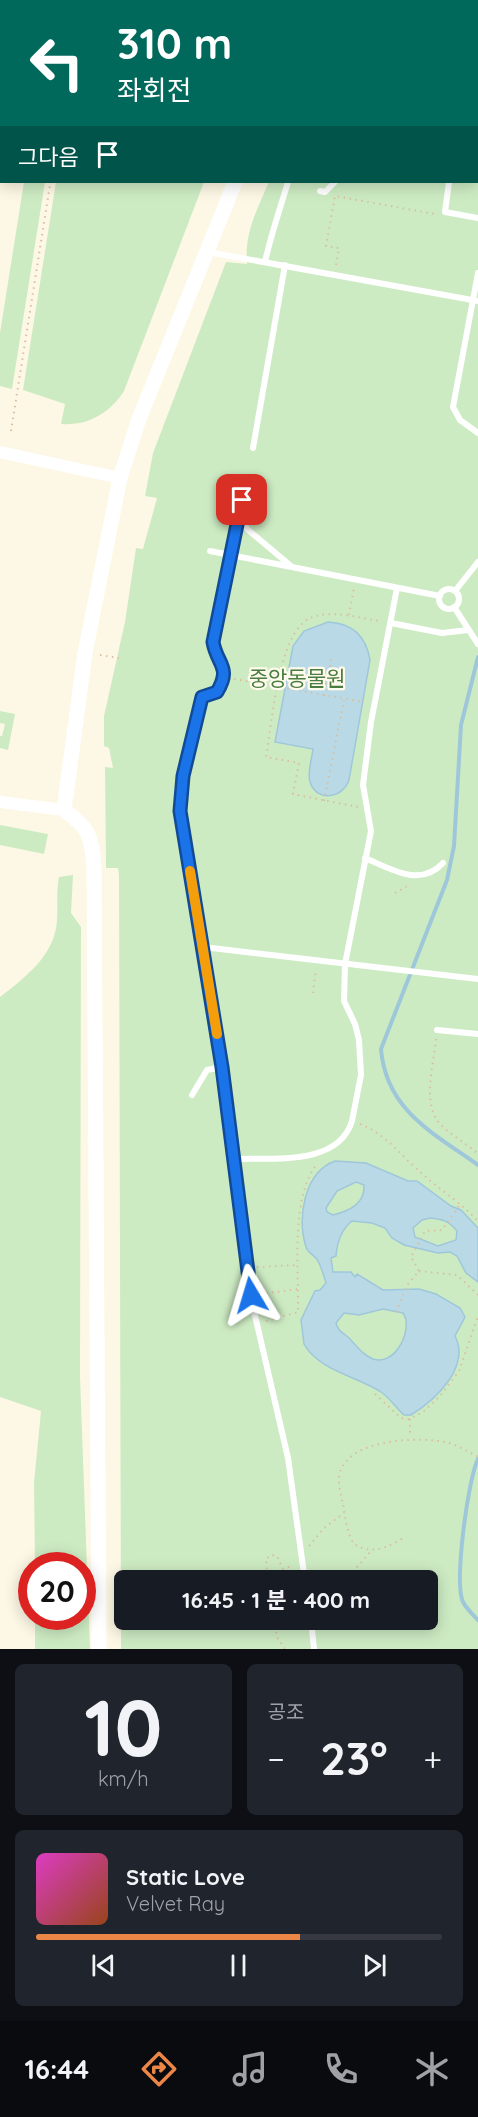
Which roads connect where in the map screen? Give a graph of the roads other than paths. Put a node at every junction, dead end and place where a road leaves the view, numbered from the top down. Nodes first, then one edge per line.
1 (235, 183) edge
2 (288, 183) edge
3 (335, 183) edge
4 (449, 183) edge
5 (320, 192) dead end
6 (478, 218) edge
7 (205, 252) junction
8 (265, 262) junction
9 (285, 266) junction
10 (478, 273) edge
11 (476, 300) edge
12 (478, 433) edge
13 (253, 448) dead end
14 (0, 452) edge
15 (120, 478) junction
16 (244, 485) dead end
17 (238, 514) junction
18 (210, 551) dead end
19 (229, 555) junction
20 (478, 562) edge
21 (291, 567) junction
22 (397, 588) junction
23 (455, 591) junction
24 (440, 596) junction
25 (454, 607) junction
26 (391, 623) junction
27 (468, 630) junction
28 (477, 642) edge
29 (0, 802) edge
30 (64, 810) junction
31 (365, 858) junction
32 (442, 863) dead end
33 (203, 947) junction
34 (345, 964) junction
35 (478, 979) edge
36 (437, 1030) dead end
37 (478, 1034) edge
38 (222, 1067) junction
39 (192, 1095) dead end
40 (235, 1159) junction
41 (303, 1570) edge
42 (312, 1630) edge
43 (99, 1649) edge
44 (314, 1649) edge

1 - 7 street
2 - 8 lane
3 - 5 lane
4 - 6 lane
7 - 8 lane
7 - 15 street
8 - 9 lane
9 - 11 lane
9 - 13 lane
10 - 11 lane
11 - 12 lane
14 - 15 street
15 - 30 street
16 - 17 lane
17 - 19 lane
17 - 21 lane
18 - 19 lane
19 - 21 lane
19 - 33 lane
20 - 23 lane
21 - 22 lane
22 - 24 lane
22 - 26 lane
23 - 24 lane
23 - 25 lane
24 - 25 lane
25 - 27 lane
26 - 27 lane
26 - 31 lane
27 - 28 lane
29 - 30 street
30 - 43 street
31 - 32 lane
31 - 34 lane
33 - 34 lane
33 - 38 lane
34 - 35 lane
34 - 40 lane
36 - 37 lane
38 - 39 lane
38 - 40 lane
40 - 41 lane
42 - 44 lane

